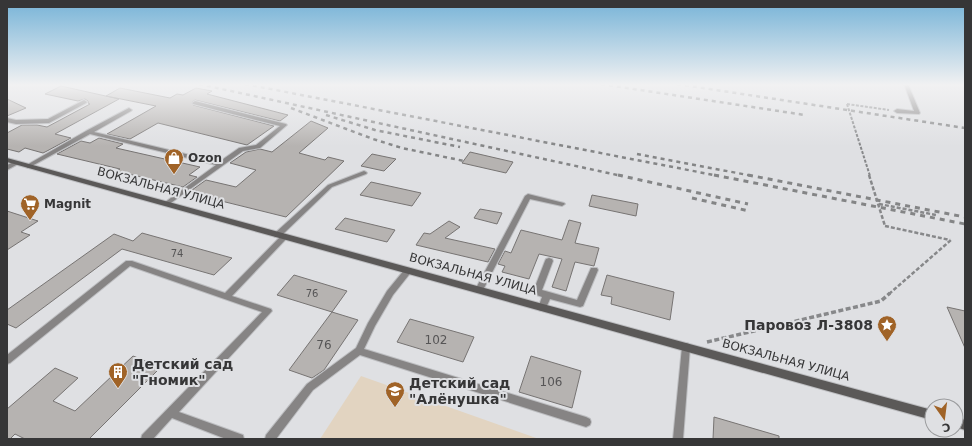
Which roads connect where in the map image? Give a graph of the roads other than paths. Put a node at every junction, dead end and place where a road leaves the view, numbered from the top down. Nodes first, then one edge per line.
1 (79, 105) edge
2 (202, 105) edge
3 (914, 105) edge
4 (129, 110) dead end
5 (897, 111) road end
6 (7, 120) edge
7 (88, 132) junction
8 (7, 160) edge
9 (16, 163) junction
10 (220, 164) junction
11 (28, 166) junction
12 (7, 168) edge
13 (364, 173) dead end
14 (166, 204) junction
15 (562, 204) dead end
16 (281, 236) junction
17 (549, 261) dead end
18 (594, 270) dead end
19 (408, 271) junction
20 (479, 290) junction
21 (547, 295) junction
22 (226, 297) junction
23 (542, 308) junction
24 (686, 347) junction
25 (359, 351) junction
26 (7, 360) edge
27 (170, 413) junction
28 (924, 413) edge
29 (586, 422) dead end
30 (146, 439) edge
31 (238, 439) edge
32 (270, 439) edge
33 (678, 439) edge

1 - 6 lane
2 - 10 lane
3 - 5 lane
4 - 7 lane
7 - 10 lane
7 - 11 lane
8 - 9 main road, ВОКЗАЛЬНАЯ УЛИЦА
9 - 11 main road, ВОКЗАЛЬНАЯ УЛИЦА
9 - 12 street
10 - 14 lane
11 - 14 main road, ВОКЗАЛЬНАЯ УЛИЦА
13 - 16 lane
14 - 16 main road, ВОКЗАЛЬНАЯ УЛИЦА
15 - 20 lane
16 - 19 main road, ВОКЗАЛЬНАЯ УЛИЦА
16 - 22 lane
17 - 21 lane
18 - 21 lane
19 - 20 main road, ВОКЗАЛЬНАЯ УЛИЦА
19 - 25 lane
20 - 23 main road, ВОКЗАЛЬНАЯ УЛИЦА
21 - 23 lane
22 - 26 lane
22 - 27 lane
23 - 24 main road, ВОКЗАЛЬНАЯ УЛИЦА
24 - 28 main road, ВОКЗАЛЬНАЯ УЛИЦА
24 - 33 lane
25 - 29 lane
25 - 32 lane
27 - 30 lane
27 - 31 lane

